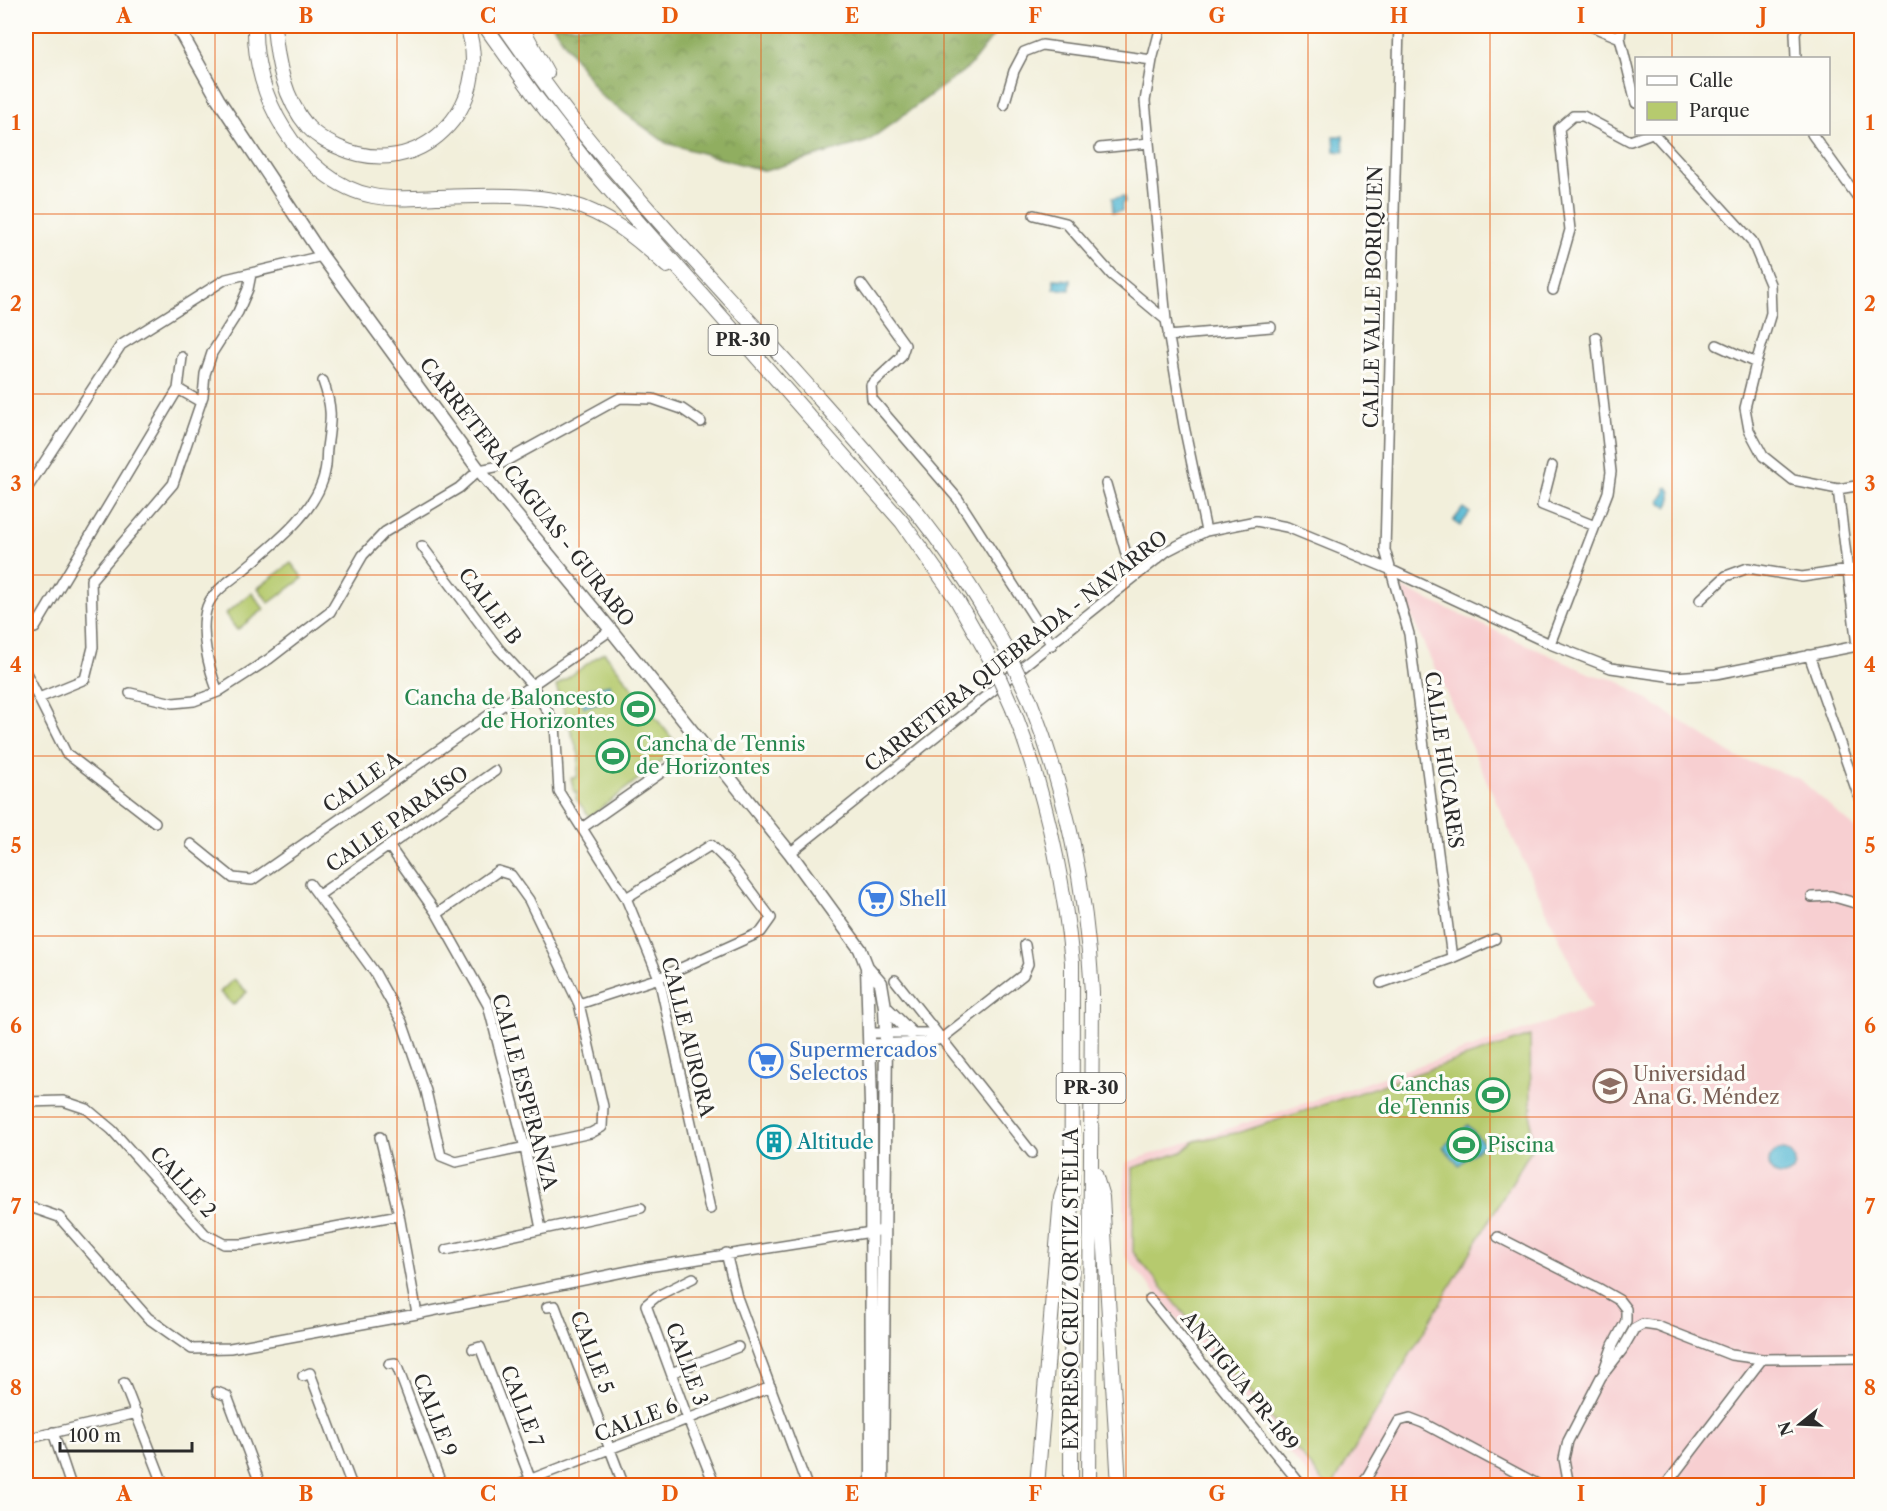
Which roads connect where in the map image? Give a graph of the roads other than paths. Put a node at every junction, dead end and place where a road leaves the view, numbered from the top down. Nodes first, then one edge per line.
1 (177, 26) edge
2 (255, 26) edge
3 (274, 26) edge
4 (467, 26) edge
5 (485, 26) edge
6 (504, 26) edge
7 (521, 26) edge
8 (1161, 26) edge
9 (1399, 26) edge
10 (1591, 26) edge
11 (1621, 26) edge
12 (1798, 26) edge
13 (1620, 38) junction
14 (1796, 57) edge
15 (1152, 60) junction
16 (554, 96) junction
17 (1635, 100) edge
18 (1004, 105) dead end
19 (1646, 135) edge
20 (1655, 135) edge
21 (1813, 135) edge
22 (1149, 143) junction
23 (1100, 148) dead end
24 (1862, 203) edge
25 (1034, 214) dead end
26 (322, 256) junction
27 (252, 274) junction
28 (861, 284) dead end
29 (1553, 290) dead end
30 (725, 320) junction
31 (1166, 320) junction
32 (1271, 327) dead end
33 (1168, 336) junction
34 (1596, 337) dead end
35 (1717, 345) dead end
36 (182, 357) dead end
37 (1756, 363) junction
38 (323, 381) dead end
39 (178, 389) junction
40 (201, 402) junction
41 (701, 422) dead end
42 (1552, 466) dead end
43 (479, 470) junction
44 (1106, 484) dead end
45 (1862, 485) edge
46 (1838, 489) junction
47 (26, 490) edge
48 (1595, 526) junction
49 (1206, 531) junction
50 (422, 546) dead end
51 (1862, 568) edge
52 (1389, 569) junction
53 (1847, 570) junction
54 (1133, 578) junction
55 (1700, 600) dead end
56 (35, 628) dead end
57 (611, 630) junction
58 (1550, 644) junction
59 (1052, 645) junction
60 (1859, 645) edge
61 (1809, 656) junction
62 (26, 673) edge
63 (532, 686) junction
64 (218, 692) junction
65 (130, 693) dead end
66 (39, 698) junction
67 (669, 767) dead end
68 (495, 771) dead end
69 (1862, 806) edge
70 (155, 822) dead end
71 (582, 828) junction
72 (191, 844) dead end
73 (389, 846) junction
74 (790, 853) junction
75 (310, 884) dead end
76 (319, 895) junction
77 (1812, 897) dead end
78 (626, 898) junction
79 (1862, 905) edge
80 (437, 915) junction
81 (1495, 939) dead end
82 (1025, 945) dead end
83 (1452, 958) junction
84 (867, 967) junction
85 (659, 978) junction
86 (895, 980) dead end
87 (1381, 983) dead end
88 (579, 1004) junction
89 (885, 1007) junction
90 (911, 1034) junction
91 (869, 1039) junction
92 (886, 1039) junction
93 (941, 1039) junction
94 (26, 1102) edge
95 (380, 1137) dead end
96 (525, 1148) junction
97 (1032, 1153) dead end
98 (1091, 1161) junction
99 (1072, 1165) junction
100 (641, 1208) dead end
101 (710, 1209) dead end
102 (26, 1210) edge
103 (399, 1215) junction
104 (541, 1229) junction
105 (884, 1230) junction
106 (871, 1232) junction
107 (1498, 1237) dead end
108 (446, 1250) dead end
109 (726, 1253) junction
110 (693, 1278) dead end
111 (1150, 1299) dead end
112 (547, 1307) dead end
113 (417, 1314) junction
114 (738, 1347) dead end
115 (473, 1349) dead end
116 (1862, 1358) edge
117 (1762, 1359) junction
118 (388, 1364) dead end
119 (671, 1373) junction
120 (303, 1376) dead end
121 (1602, 1377) junction
122 (124, 1383) dead end
123 (771, 1387) junction
124 (217, 1392) dead end
125 (137, 1413) junction
126 (688, 1419) junction
127 (53, 1432) junction
128 (26, 1439) edge
129 (609, 1449) junction
130 (532, 1482) edge
131 (71, 1485) edge
132 (164, 1485) edge
133 (261, 1485) edge
134 (352, 1485) edge
135 (442, 1485) edge
136 (513, 1485) edge
137 (624, 1485) edge
138 (715, 1485) edge
139 (807, 1485) edge
140 (872, 1485) edge
141 (882, 1485) edge
142 (1037, 1485) edge
143 (1071, 1485) edge
144 (1089, 1485) edge
145 (1119, 1485) edge
146 (1302, 1485) edge
147 (1362, 1485) edge
148 (1541, 1485) edge
149 (1569, 1485) edge
150 (1665, 1485) edge

1 - 26 main road, CARRETERA CAGUAS - GURABO
2 - 30 highway
3 - 4 highway
5 - 30 highway, EXPRESO CRUZ ORTIZ STELLA / PR-30
6 - 16 highway, EXPRESO CRUZ ORTIZ STELLA / PR-30
7 - 16 highway
8 - 15 street
9 - 52 street, CALLE VALLE BORIQUEN
10 - 13 street
11 - 13 street
12 - 14 street
13 - 17 street
15 - 18 street
15 - 22 street
16 - 98 highway, EXPRESO CRUZ ORTIZ STELLA / PR-30, bridge
19 - 29 street
20 - 37 street
21 - 24 street
22 - 23 street
22 - 31 street
25 - 31 street
26 - 27 street
26 - 43 main road, CARRETERA CAGUAS - GURABO
27 - 40 street
27 - 47 street
28 - 59 street
30 - 99 highway, EXPRESO CRUZ ORTIZ STELLA / PR-30, bridge
31 - 33 street
32 - 33 street
33 - 49 street
34 - 48 street
35 - 37 street
36 - 39 street
37 - 46 street
38 - 64 street
39 - 40 street
39 - 56 street
40 - 66 street
41 - 43 street
42 - 48 street
43 - 57 main road, CARRETERA CAGUAS - GURABO
43 - 64 street
44 - 54 street
45 - 46 street
46 - 53 street
48 - 58 street
49 - 52 street, CARRETERA QUEBRADA - NAVARRO
49 - 54 street, CARRETERA QUEBRADA - NAVARRO
50 - 63 street, CALLE B
51 - 53 street
52 - 58 street, CARRETERA QUEBRADA - NAVARRO
52 - 83 street, CALLE HÚCARES
53 - 55 street
53 - 60 street
54 - 59 street, CARRETERA QUEBRADA - NAVARRO
57 - 63 street, CALLE A
57 - 74 main road, CARRETERA CAGUAS - GURABO
58 - 61 street, CARRETERA QUEBRADA - NAVARRO
59 - 74 street, CARRETERA QUEBRADA - NAVARRO
60 - 61 street, CARRETERA QUEBRADA - NAVARRO
61 - 69 street
62 - 66 street
63 - 71 street, CALLE AURORA
63 - 72 street, CALLE A
64 - 65 street
66 - 70 street
67 - 71 street
68 - 73 street, CALLE PARAÍSO
71 - 78 street, CALLE AURORA
73 - 76 street, CALLE PARAÍSO
73 - 80 street, CALLE ESPERANZA
74 - 84 main road, CARRETERA CAGUAS - GURABO
75 - 76 street
76 - 96 street
77 - 79 street
78 - 85 street, CALLE AURORA
78 - 85 street
80 - 88 street
80 - 96 street, CALLE ESPERANZA
81 - 83 street
82 - 93 street
83 - 87 street
84 - 89 main road, CARRETERA CAGUAS - GURABO
84 - 91 main road, CARRETERA CAGUAS - GURABO
85 - 88 street
85 - 101 street, CALLE AURORA
86 - 93 street
88 - 96 street
89 - 90 main road
89 - 92 main road, CARRETERA CAGUAS - GURABO
90 - 92 street
90 - 93 street
91 - 92 street
91 - 106 main road, CARRETERA CAGUAS - GURABO
92 - 93 street
92 - 105 main road, CARRETERA CAGUAS - GURABO
93 - 97 street
94 - 103 street, CALLE 2
95 - 103 street
96 - 104 street, CALLE ESPERANZA
98 - 144 highway, EXPRESO CRUZ ORTIZ STELLA / PR-30
98 - 145 highway
99 - 142 highway
99 - 143 highway, EXPRESO CRUZ ORTIZ STELLA / PR-30
100 - 104 street
102 - 113 street
103 - 113 street
104 - 108 street
105 - 106 street
105 - 141 main road, CARRETERA CAGUAS - GURABO
106 - 109 street
106 - 140 main road, CARRETERA CAGUAS - GURABO
107 - 121 street
109 - 113 street
109 - 123 street
110 - 119 street, CALLE 3
111 - 146 street, ANTIGUA PR-189
112 - 129 street, CALLE 5
114 - 119 street
115 - 130 street, CALLE 7
116 - 117 street
117 - 121 street
117 - 150 street
118 - 135 street, CALLE 9
119 - 126 street, CALLE 3
120 - 134 street
121 - 149 street
122 - 125 street
123 - 126 street, CALLE 6
123 - 139 street
124 - 133 street
125 - 127 street
125 - 132 street
126 - 129 street, CALLE 6
126 - 138 street, CALLE 3
127 - 128 street
127 - 131 street
129 - 130 street, CALLE 6
129 - 137 street, CALLE 5
130 - 136 street, CALLE 6
147 - 148 street

